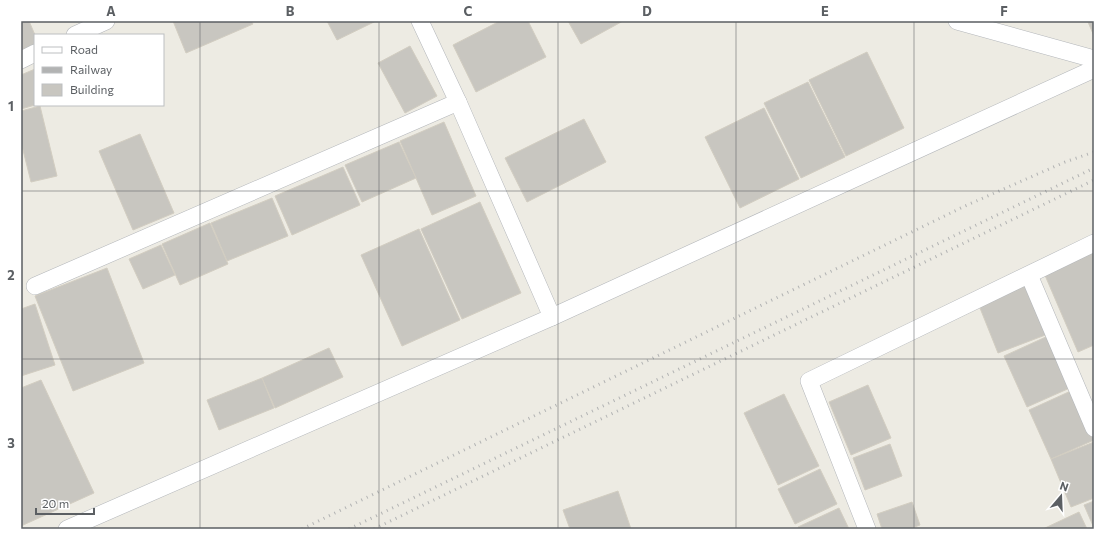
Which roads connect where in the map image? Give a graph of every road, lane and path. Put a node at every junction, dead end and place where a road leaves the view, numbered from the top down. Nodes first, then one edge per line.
1 (106, 21) edge
2 (420, 21) edge
3 (957, 21) edge
4 (77, 34) edge
5 (34, 54) edge
6 (1094, 59) edge
7 (21, 60) edge
8 (1094, 69) edge
9 (458, 102) junction
10 (1094, 243) edge
11 (1029, 275) junction
12 (35, 286) dead end
13 (552, 317) junction
14 (1094, 428) edge
15 (67, 529) edge
16 (867, 529) edge

1 - 4 street
2 - 9 street
3 - 6 street
5 - 7 street
8 - 13 street
9 - 12 street
9 - 13 street
10 - 11 street
11 - 14 street
11 - 16 street
13 - 15 street

